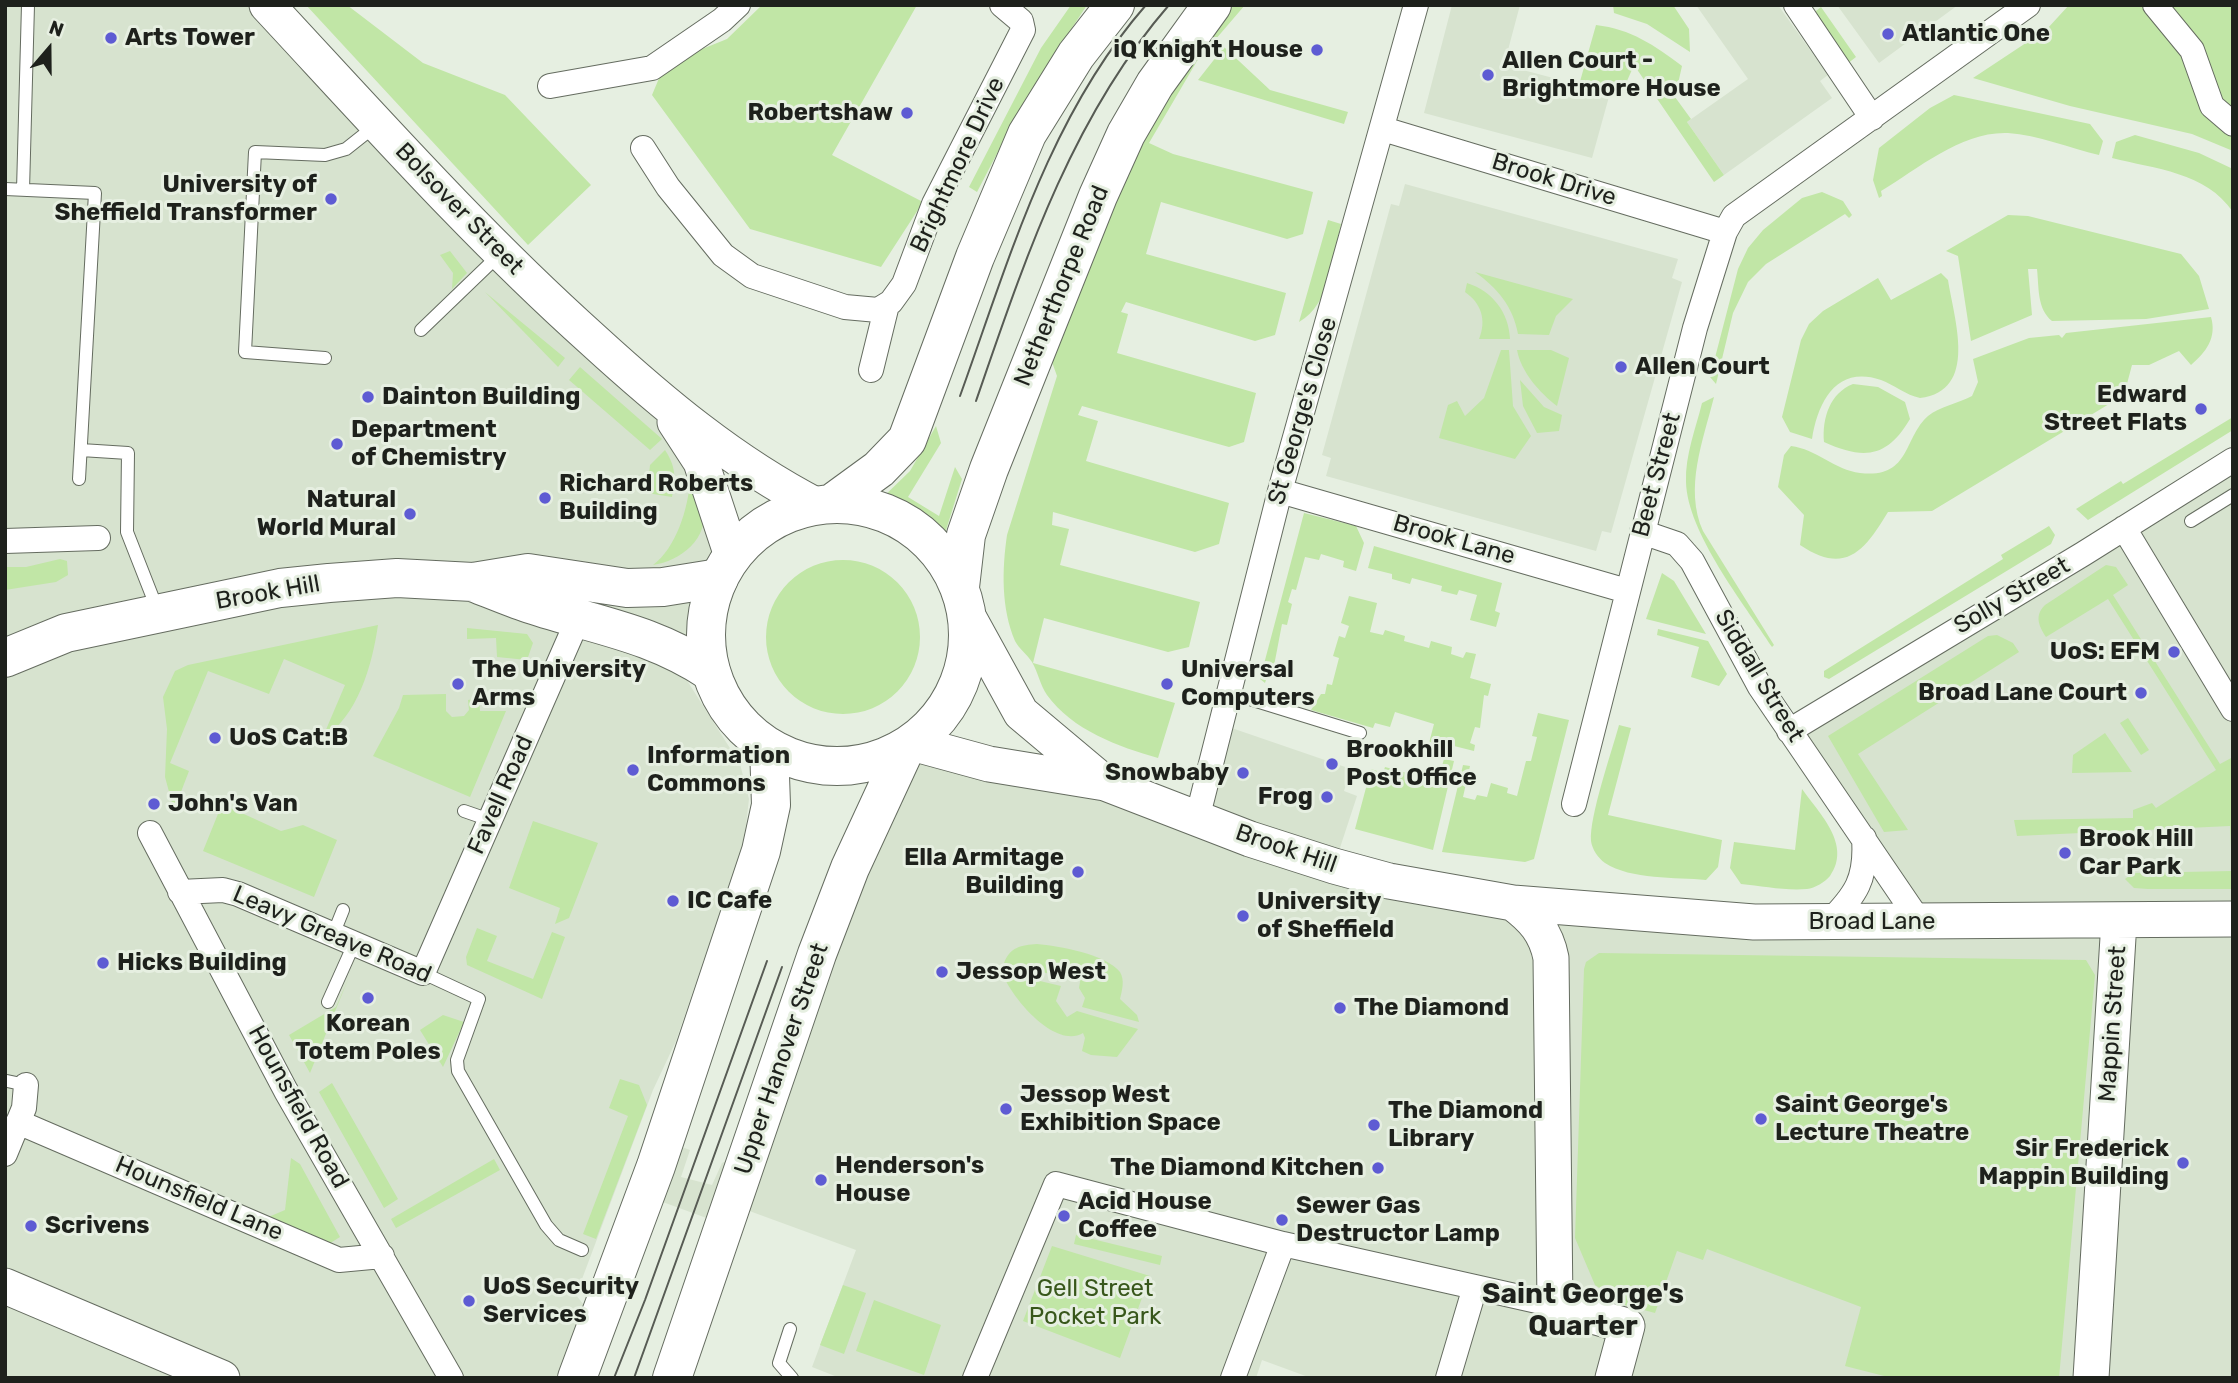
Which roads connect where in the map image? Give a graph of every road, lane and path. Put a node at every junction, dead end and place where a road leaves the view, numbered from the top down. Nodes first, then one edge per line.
1 (28, 5) edge
2 (267, 5) edge
3 (738, 5) edge
4 (1115, 5) edge
5 (1212, 5) edge
6 (1416, 5) edge
7 (1796, 5) edge
8 (2028, 5) edge
9 (2155, 5) edge
10 (1012, 13) edge
11 (550, 86) dead end
12 (1872, 118) junction
13 (378, 124) junction
14 (2233, 124) edge
15 (1383, 129) junction
16 (643, 148) dead end
17 (5, 189) edge
18 (23, 190) junction
19 (1725, 232) junction
20 (500, 254) junction
21 (887, 305) junction
22 (421, 330) dead end
23 (325, 358) dead end
24 (871, 370) dead end
25 (660, 402) junction
26 (81, 450) junction
27 (2233, 460) edge
28 (79, 479) dead end
29 (1280, 491) junction
30 (2233, 495) edge
31 (824, 505) junction
32 (2191, 521) dead end
33 (2124, 528) junction
34 (1642, 532) junction
35 (98, 538) dead end
36 (5, 541) edge
37 (725, 567) junction
38 (473, 582) junction
39 (1627, 591) junction
40 (963, 600) junction
41 (159, 614) junction
42 (579, 617) junction
43 (5, 628) edge
44 (66, 634) junction
45 (5, 658) edge
46 (711, 672) junction
47 (1227, 692) junction
48 (2233, 709) edge
49 (1789, 731) junction
50 (1360, 733) dead end
51 (909, 745) junction
52 (769, 747) junction
53 (1105, 783) junction
54 (1574, 804) dead end
55 (464, 811) dead end
56 (1197, 819) junction
57 (490, 820) junction
58 (150, 834) dead end
59 (1864, 838) junction
60 (180, 892) junction
61 (1513, 903) junction
62 (344, 910) dead end
63 (2233, 919) edge
64 (2119, 921) junction
65 (1920, 922) junction
66 (1828, 923) junction
67 (344, 939) junction
68 (423, 973) junction
69 (328, 1002) dead end
70 (16, 1083) edge
71 (18, 1122) junction
72 (5, 1154) edge
73 (1283, 1244) junction
74 (582, 1250) dead end
75 (382, 1256) junction
76 (5, 1286) edge
77 (1475, 1287) junction
78 (1555, 1305) junction
79 (790, 1329) dead end
80 (222, 1378) edge
81 (451, 1378) edge
82 (577, 1378) edge
83 (673, 1378) edge
84 (792, 1378) edge
85 (975, 1378) edge
86 (1233, 1378) edge
87 (1448, 1378) edge
88 (1613, 1378) edge
89 (2091, 1378) edge

1 - 18 lane
2 - 13 street, Bolsover Street
3 - 11 street
4 - 31 main road
5 - 40 main road, Netherthorpe Road
6 - 15 street, St George's Close
7 - 12 street
8 - 12 street, Beet Street
9 - 14 street
10 - 21 street, Brightmore Drive
12 - 19 street, Beet Street
13 - 20 street, Bolsover Street
13 - 23 lane
15 - 19 street, Brook Drive
15 - 29 street, St George's Close
16 - 21 street
17 - 18 lane
18 - 26 lane
19 - 34 street, Beet Street
20 - 22 lane
20 - 25 street, Bolsover Street
21 - 24 street, Brightmore Drive
25 - 31 street
25 - 37 street
26 - 28 lane
26 - 41 lane
27 - 33 street, Solly Street
29 - 39 street, Brook Lane
29 - 47 street, St George's Close
30 - 32 lane
31 - 37 main road
31 - 40 main road
33 - 48 street
33 - 49 street, Solly Street
34 - 39 street, Beet Street
34 - 49 street, Siddall Street
35 - 36 street
37 - 38 main road, Brook Hill
37 - 46 main road
38 - 41 main road, Brook Hill
38 - 42 main road, Brook Hill
39 - 54 street, Beet Street
40 - 51 main road, Netherthorpe Road
40 - 53 street, Brook Hill
41 - 44 main road, Brook Hill
42 - 46 main road, Brook Hill
42 - 57 street, Favell Road
43 - 44 main road, Brook Hill
44 - 45 main road, Brook Hill
46 - 52 main road
47 - 50 lane
47 - 56 street, St George's Close
49 - 59 street, Siddall Street
51 - 52 main road
51 - 53 street, Brook Hill
51 - 83 main road, Upper Hanover Street
52 - 82 main road
53 - 56 street, Brook Hill
55 - 57 lane
56 - 61 street, Brook Hill
57 - 68 street, Favell Road
58 - 60 street, Hounsfield Road
59 - 65 street, Siddall Street
59 - 66 street
60 - 67 street, Leavy Greave Road
60 - 75 street, Hounsfield Road
61 - 66 street, Broad Lane
61 - 78 street
62 - 67 lane
63 - 64 street, Broad Lane
64 - 65 street, Broad Lane
64 - 89 street, Mappin Street
65 - 66 street, Broad Lane
67 - 68 street, Leavy Greave Road
67 - 69 lane
68 - 74 lane, Leavy Greave Road
70 - 71 street
71 - 72 street
71 - 75 street, Hounsfield Lane
73 - 77 street
73 - 85 street
73 - 86 street
75 - 81 street, Hounsfield Road
76 - 80 street
77 - 78 street
77 - 87 street
78 - 88 street
79 - 84 lane

